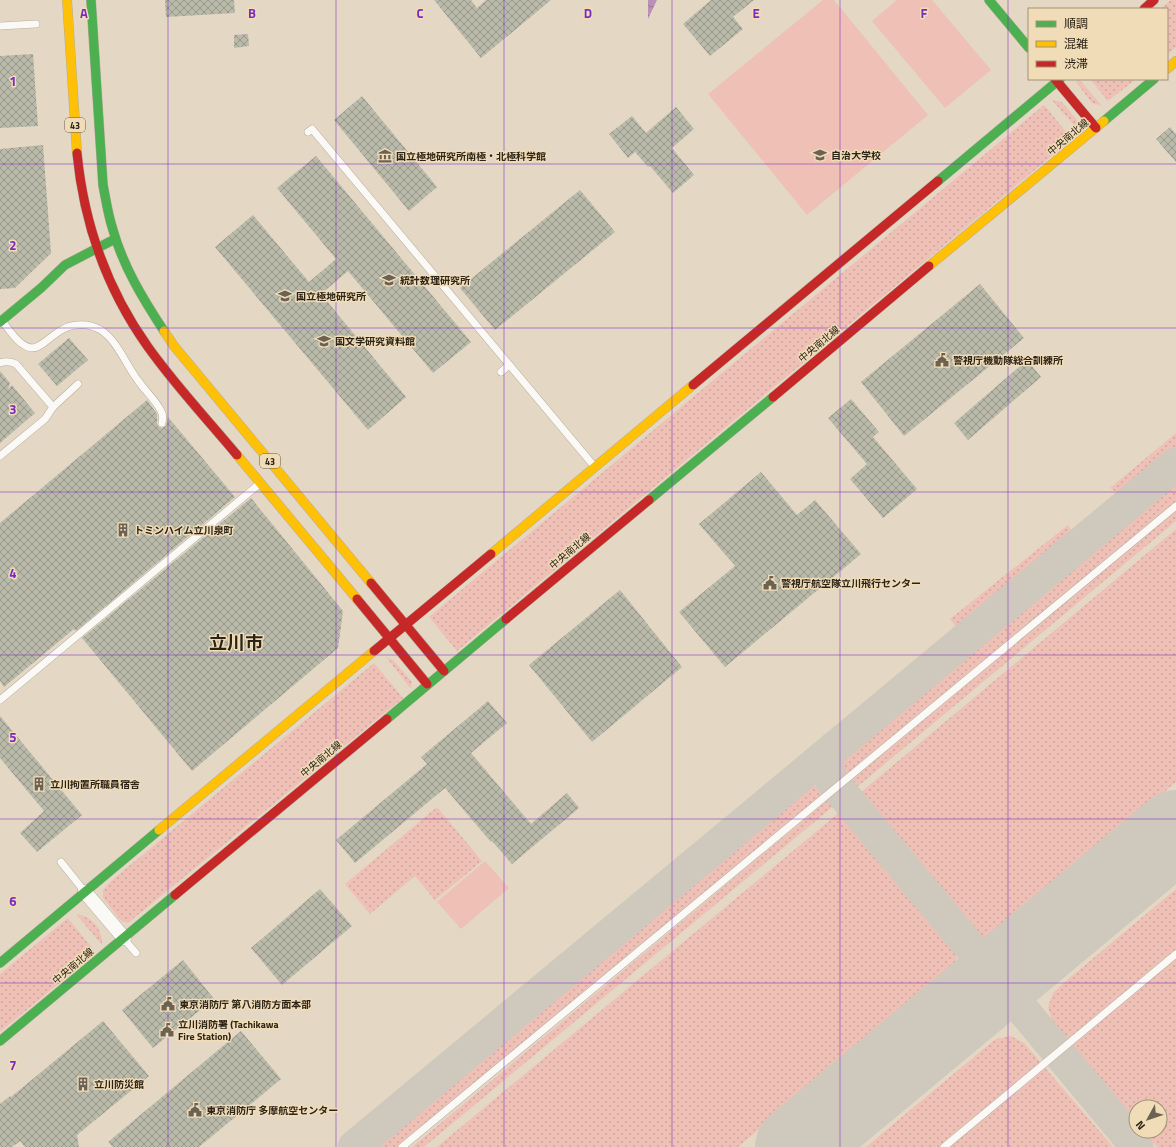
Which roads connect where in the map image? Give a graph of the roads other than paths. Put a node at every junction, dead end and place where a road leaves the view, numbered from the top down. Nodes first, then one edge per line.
1 (67, 0) edge
2 (91, 0) edge
3 (989, 0) edge
4 (1154, 0) edge
5 (1145, 8) edge
6 (36, 24) dead end
7 (0, 26) edge
8 (1028, 47) edge
9 (1176, 61) edge
10 (1168, 67) edge
11 (1057, 80) edge
12 (1153, 80) edge
13 (1096, 128) junction
14 (308, 132) dead end
15 (116, 238) junction
16 (96, 248) junction
17 (1, 321) edge
18 (0, 363) edge
19 (509, 365) junction
20 (501, 372) dead end
21 (78, 384) dead end
22 (53, 407) junction
23 (162, 423) dead end
24 (0, 456) edge
25 (595, 466) junction
26 (260, 484) junction
27 (1176, 506) edge
28 (406, 625) junction
29 (389, 639) junction
30 (444, 671) junction
31 (427, 684) junction
32 (0, 700) edge
33 (61, 862) dead end
34 (85, 892) junction
35 (124, 938) junction
36 (136, 953) dead end
37 (1176, 954) edge
38 (0, 963) edge
39 (0, 1041) edge
40 (402, 1147) edge
41 (944, 1147) edge

1 - 16 main road, 43
2 - 15 main road, 43
3 - 8 main road
4 - 5 main road
6 - 7 lane
9 - 10 main road
11 - 13 main road
11 - 25 main road
12 - 13 main road, 中央南北線
13 - 30 main road, 中央南北線
14 - 19 lane
15 - 16 main road
15 - 28 main road, 43
16 - 17 main road
16 - 26 main road, 43
17 - 23 lane
18 - 22 lane
19 - 20 lane
19 - 25 lane
21 - 22 lane
22 - 24 lane
25 - 28 main road
26 - 29 main road, 43
26 - 32 lane
27 - 40 lane
28 - 29 main road
28 - 30 main road, 43
29 - 31 main road, 43
29 - 34 main road
30 - 31 main road, 中央南北線
31 - 35 main road, 中央南北線
33 - 34 lane
34 - 35 street
34 - 38 main road
35 - 36 lane
35 - 39 main road, 中央南北線
37 - 41 lane

